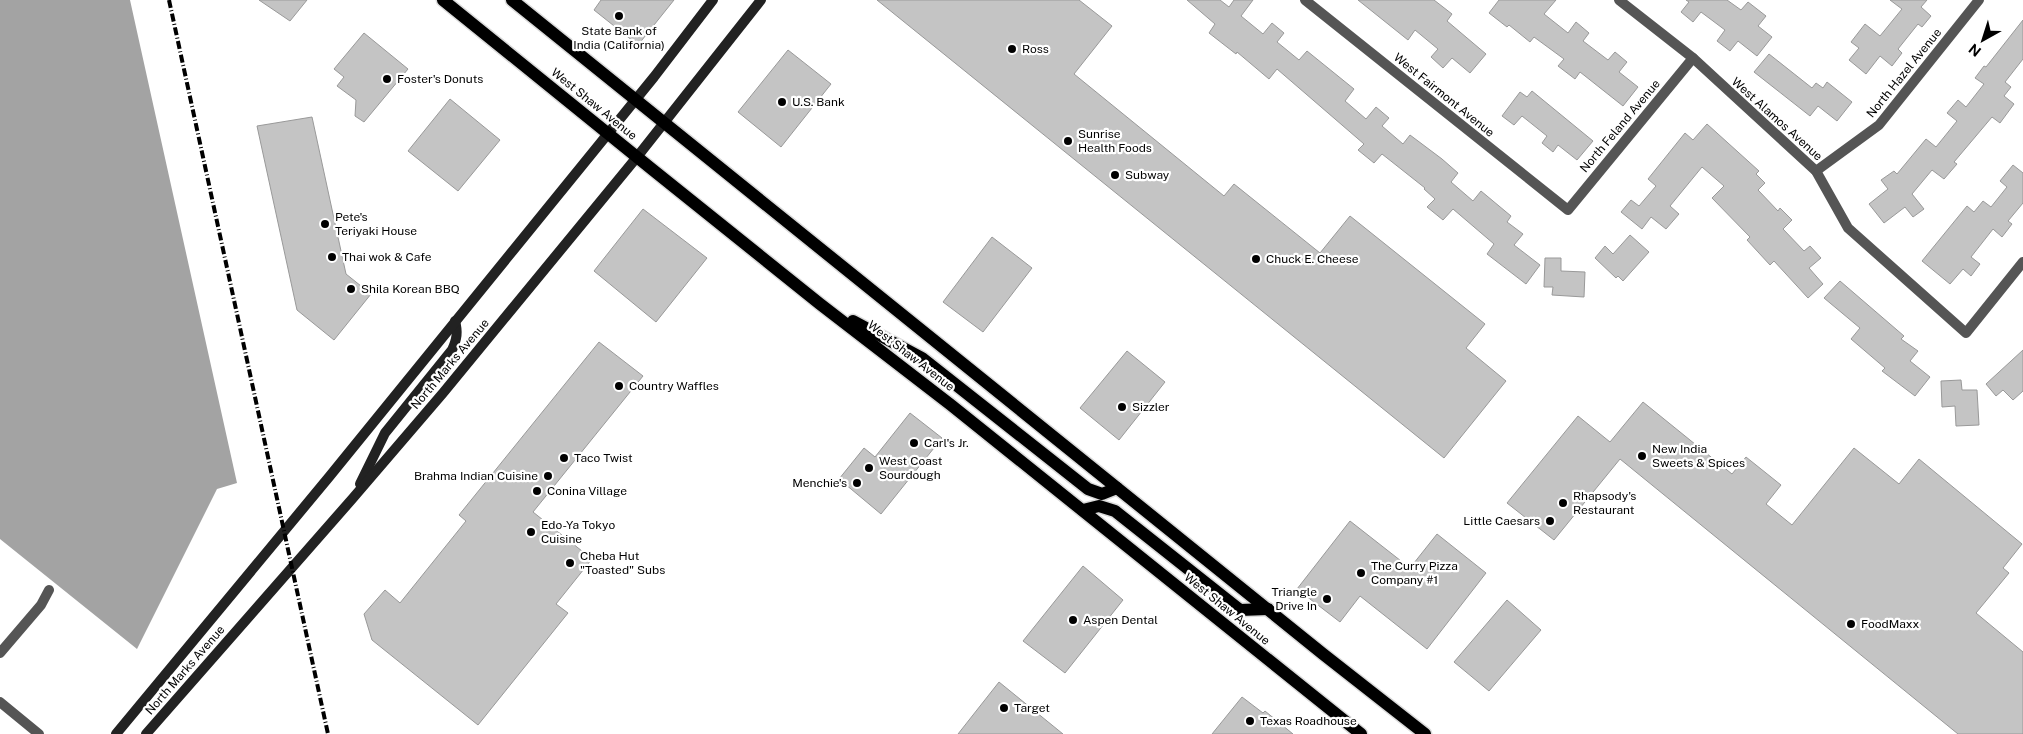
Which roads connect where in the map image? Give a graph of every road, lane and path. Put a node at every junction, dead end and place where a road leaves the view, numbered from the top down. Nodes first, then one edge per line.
1 (443, 0) edge
2 (512, 0) edge
3 (714, 0) edge
4 (761, 0) edge
5 (1305, 0) edge
6 (1619, 0) edge
7 (1979, 0) edge
8 (1693, 58) junction
9 (634, 100) junction
10 (664, 123) junction
11 (608, 132) junction
12 (637, 157) junction
13 (1816, 170) junction
14 (1568, 210) joint
15 (2023, 262) edge
16 (820, 304) junction
17 (455, 320) junction
18 (1117, 488) junction
19 (354, 498) junction
20 (1083, 510) junction
21 (49, 590) dead end
22 (1268, 609) junction
23 (0, 654) edge
24 (0, 702) edge
25 (39, 734) edge
26 (116, 734) edge
27 (146, 734) edge
28 (1361, 734) edge
29 (1425, 734) edge

1 - 11 main road, West Shaw Avenue
2 - 9 main road, West Shaw Avenue
3 - 9 main road, North Marks Avenue
4 - 10 main road, North Marks Avenue
5 - 14 street, West Fairmont Avenue
6 - 8 street, West Alamos Avenue
7 - 13 street, North Hazel Avenue
8 - 13 street, West Alamos Avenue
8 - 14 street, North Feland Avenue
9 - 10 main road, West Shaw Avenue
9 - 11 main road, North Marks Avenue
10 - 12 main road, North Marks Avenue
10 - 18 main road, West Shaw Avenue
11 - 12 main road, West Shaw Avenue
11 - 17 main road, North Marks Avenue
12 - 16 main road, West Shaw Avenue
12 - 19 main road, North Marks Avenue
13 - 15 street, West Alamos Avenue
16 - 18 main road
16 - 20 main road, West Shaw Avenue
17 - 19 main road
17 - 26 main road, North Marks Avenue
18 - 22 main road, West Shaw Avenue
19 - 27 main road, North Marks Avenue
20 - 22 main road
20 - 28 main road, West Shaw Avenue
21 - 23 street
22 - 29 main road, West Shaw Avenue
24 - 25 street

